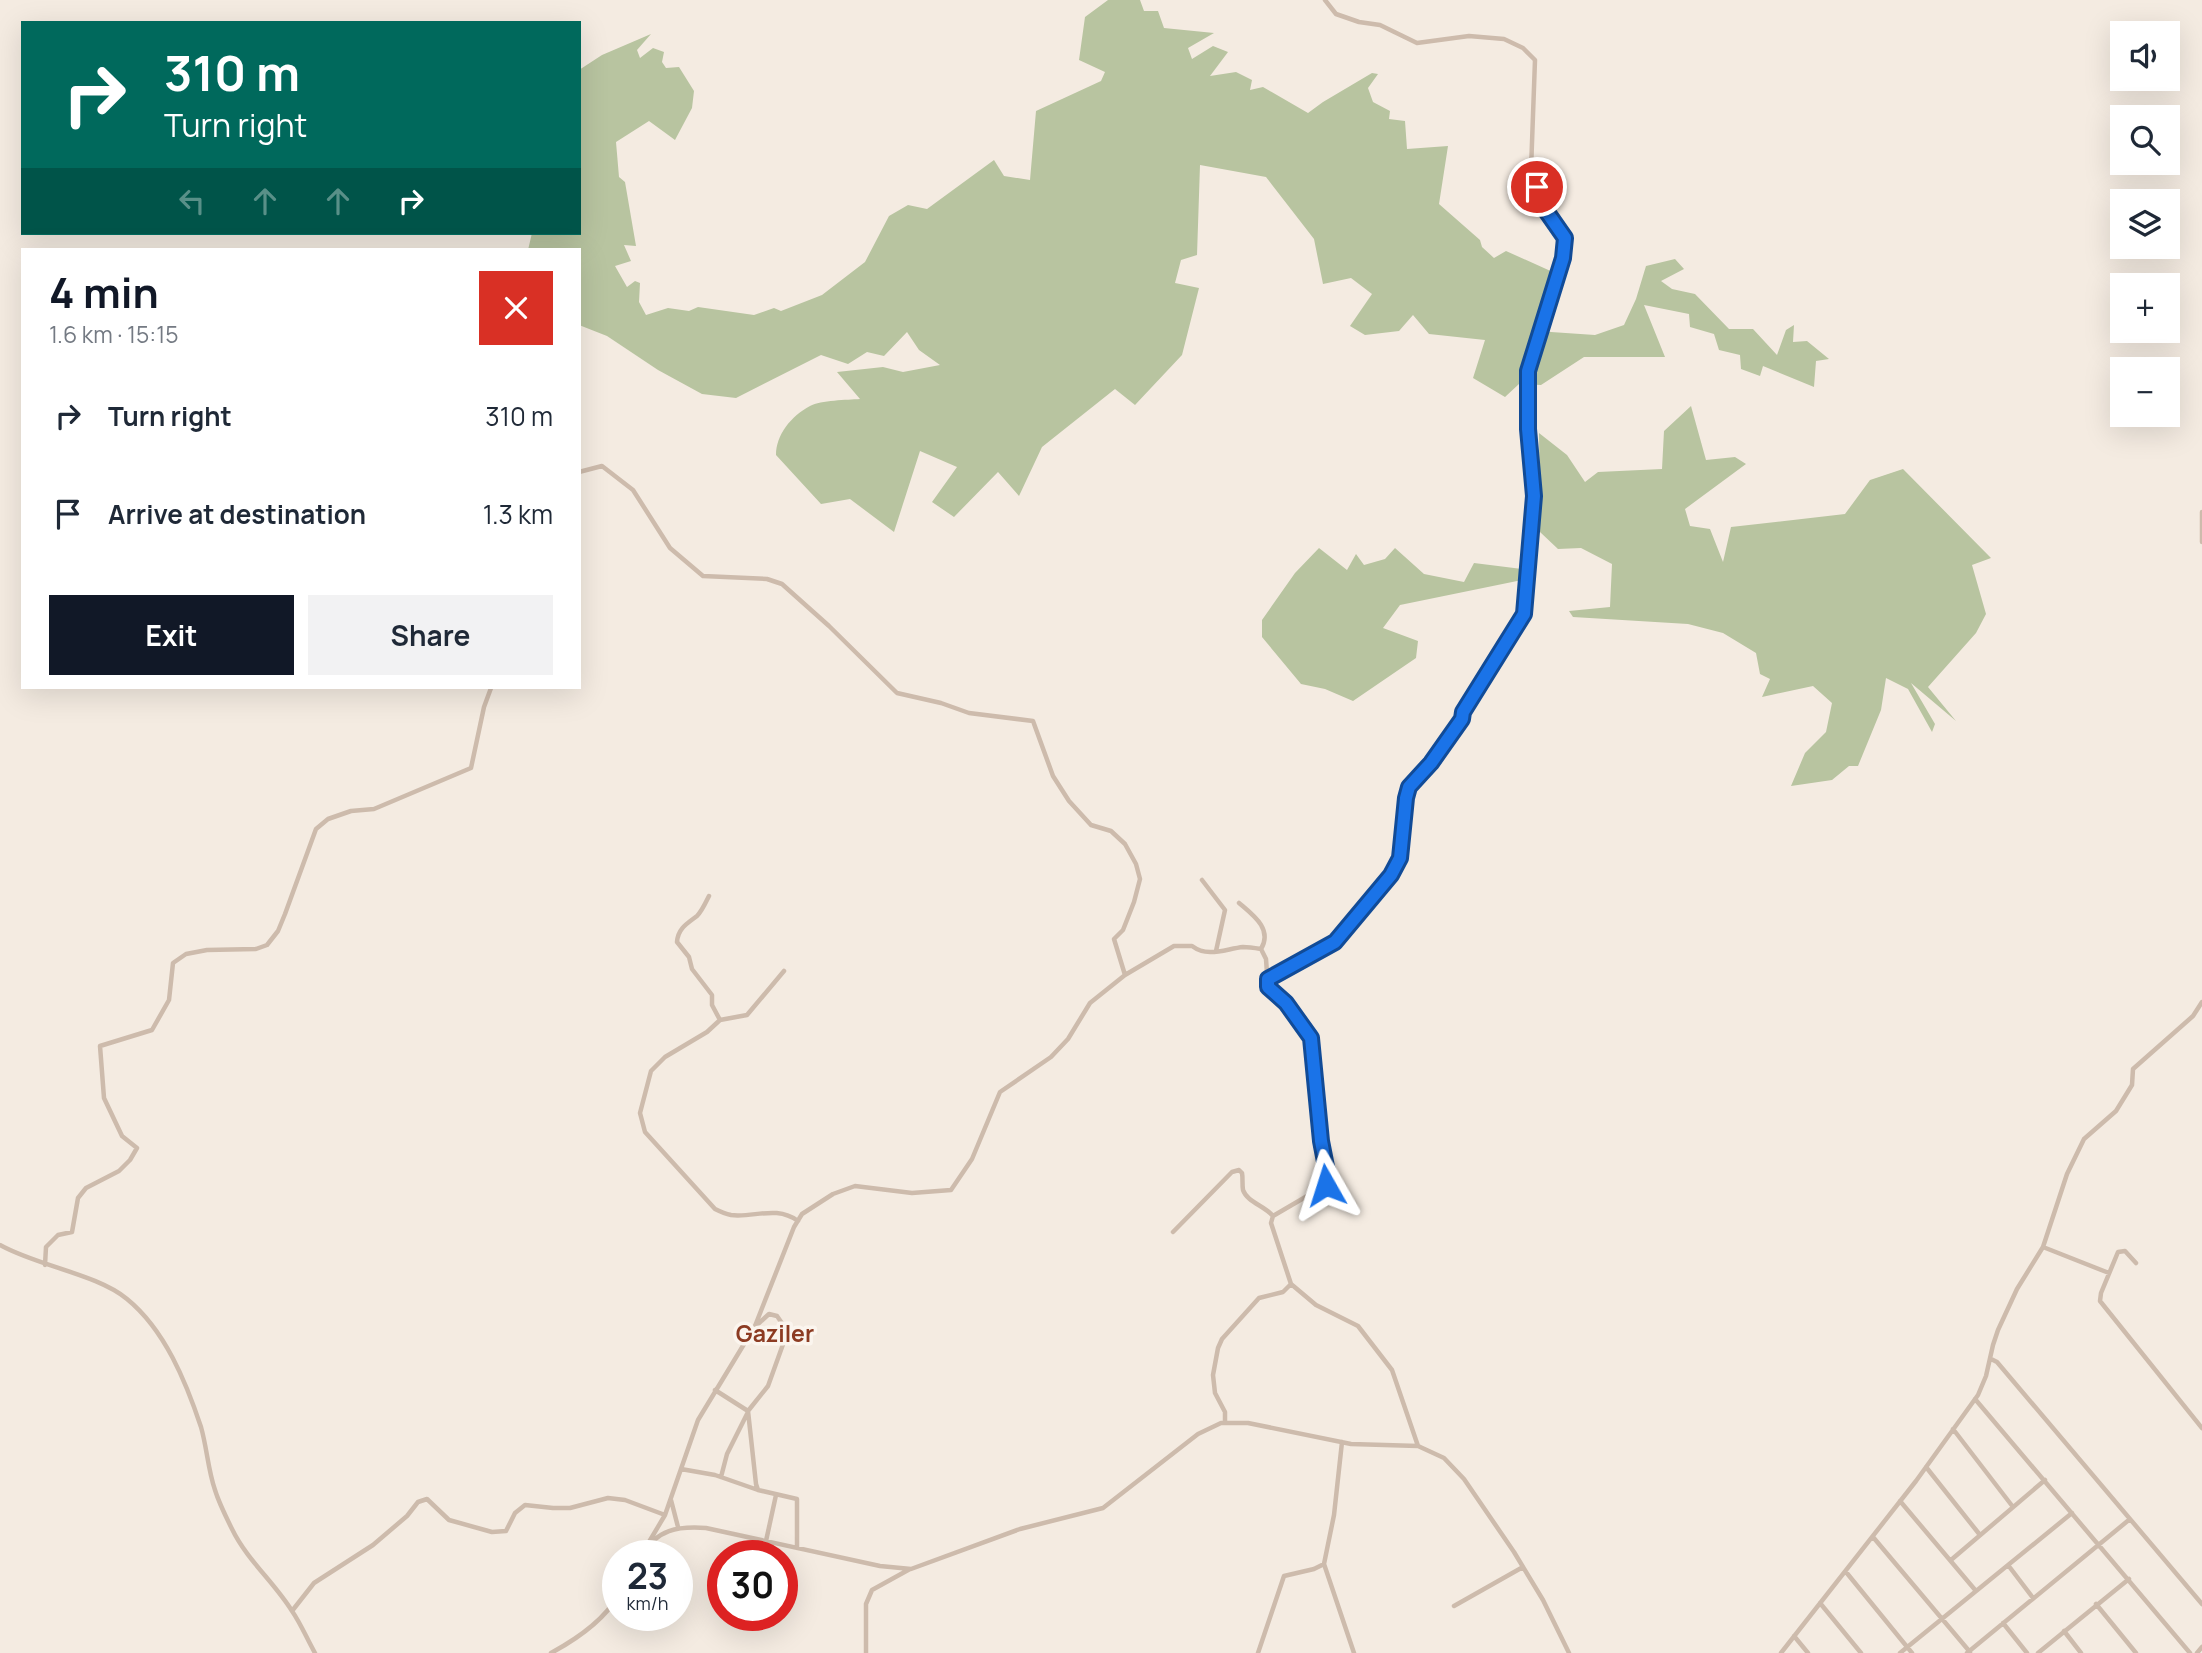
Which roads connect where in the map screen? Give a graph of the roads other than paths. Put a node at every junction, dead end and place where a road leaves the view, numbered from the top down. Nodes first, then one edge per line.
1 (1325, 0) edge
2 (581, 471) edge
3 (2202, 512) edge
4 (2202, 542) edge
5 (491, 689) edge
6 (1202, 880) dead end
7 (709, 896) dead end
8 (1239, 903) dead end
9 (1261, 949) junction
10 (1216, 952) junction
11 (784, 971) dead end
12 (1125, 975) junction
13 (1268, 979) junction
14 (2202, 1002) edge
15 (720, 1020) junction
16 (1273, 1216) junction
17 (798, 1221) junction
18 (1173, 1232) dead end
19 (0, 1245) edge
20 (2043, 1247) junction
21 (2136, 1262) dead end
22 (45, 1265) junction
23 (2109, 1273) junction
24 (1291, 1284) junction
25 (755, 1326) junction
26 (1991, 1359) junction
27 (715, 1390) junction
28 (1975, 1399) junction
29 (748, 1411) junction
30 (1225, 1423) junction
31 (2202, 1428) edge
32 (1953, 1429) junction
33 (1342, 1442) junction
34 (1418, 1446) junction
35 (1926, 1467) junction
36 (681, 1469) junction
37 (721, 1477) junction
38 (2045, 1480) junction
39 (758, 1490) junction
40 (776, 1495) junction
41 (671, 1499) junction
42 (1900, 1501) junction
43 (2013, 1507) junction
44 (2072, 1513) junction
45 (665, 1515) junction
46 (2130, 1519) junction
47 (678, 1527) junction
48 (1980, 1535) junction
49 (1873, 1537) junction
50 (650, 1540) edge
51 (655, 1540) edge
52 (761, 1540) edge
53 (766, 1540) edge
54 (797, 1540) edge
55 (2099, 1545) junction
56 (798, 1548) edge
57 (1951, 1560) junction
58 (1324, 1564) junction
59 (2008, 1566) junction
60 (1524, 1567) junction
61 (911, 1569) junction
62 (1846, 1572) junction
63 (2129, 1580) junction
64 (1976, 1591) junction
65 (2034, 1598) junction
66 (1820, 1603) junction
67 (2096, 1604) junction
68 (2202, 1604) edge
69 (1454, 1606) dead end
70 (292, 1611) junction
71 (602, 1616) edge
72 (1942, 1619) junction
73 (2003, 1623) junction
74 (2064, 1631) junction
75 (1794, 1636) junction
76 (1908, 1647) junction
77 (2202, 1647) edge
78 (1968, 1652) edge
79 (315, 1653) edge
80 (551, 1653) edge
81 (866, 1653) edge
82 (1258, 1653) edge
83 (1354, 1653) edge
84 (1569, 1653) edge
85 (1781, 1653) edge
86 (1808, 1653) edge
87 (1861, 1653) edge
88 (1900, 1653) edge
89 (1912, 1653) edge
90 (2027, 1653) edge
91 (2038, 1653) edge
92 (2081, 1653) edge
93 (2136, 1653) edge
94 (2190, 1653) edge
95 (2197, 1653) edge

1 - 13 street
2 - 12 street
3 - 4 street
5 - 22 street
6 - 10 street
7 - 15 street
8 - 9 street
9 - 10 street
9 - 13 street
10 - 12 street
11 - 15 street
12 - 17 street
13 - 16 street
14 - 20 street
15 - 17 street
16 - 18 street
16 - 24 street
17 - 25 street
19 - 22 street
20 - 23 street
20 - 26 street
21 - 23 street
22 - 70 street
23 - 31 street
24 - 30 street
24 - 34 street
25 - 27 street
25 - 29 street
26 - 28 street
26 - 46 street
27 - 29 street
27 - 36 street
28 - 32 street
28 - 38 street
29 - 37 street
29 - 39 street
30 - 33 street
30 - 61 street
32 - 35 street
32 - 43 street
33 - 34 street
33 - 58 street
34 - 60 street
35 - 42 street
35 - 48 street
36 - 37 street
36 - 41 street
37 - 39 street
38 - 43 street
38 - 44 street
39 - 40 street
40 - 53 street
40 - 54 street
41 - 45 street
41 - 47 street
42 - 49 street
42 - 57 street
43 - 48 street
44 - 55 street
44 - 59 street
45 - 50 street
45 - 70 street
46 - 55 street
46 - 68 street
47 - 51 street
47 - 52 street
48 - 57 street
49 - 62 street
49 - 72 street
55 - 63 street
55 - 65 street
56 - 61 street
57 - 64 street
58 - 82 street
58 - 83 street
59 - 64 street
59 - 65 street
60 - 69 street
60 - 84 street
61 - 81 street
62 - 66 street
62 - 76 street
63 - 67 street
63 - 94 street
64 - 72 street
65 - 73 street
66 - 75 street
66 - 87 street
67 - 74 street
67 - 93 street
70 - 79 street
71 - 80 street
72 - 76 street
72 - 78 street
73 - 78 street
73 - 90 street
74 - 91 street
74 - 92 street
75 - 85 street
75 - 86 street
76 - 88 street
76 - 89 street
77 - 95 street

